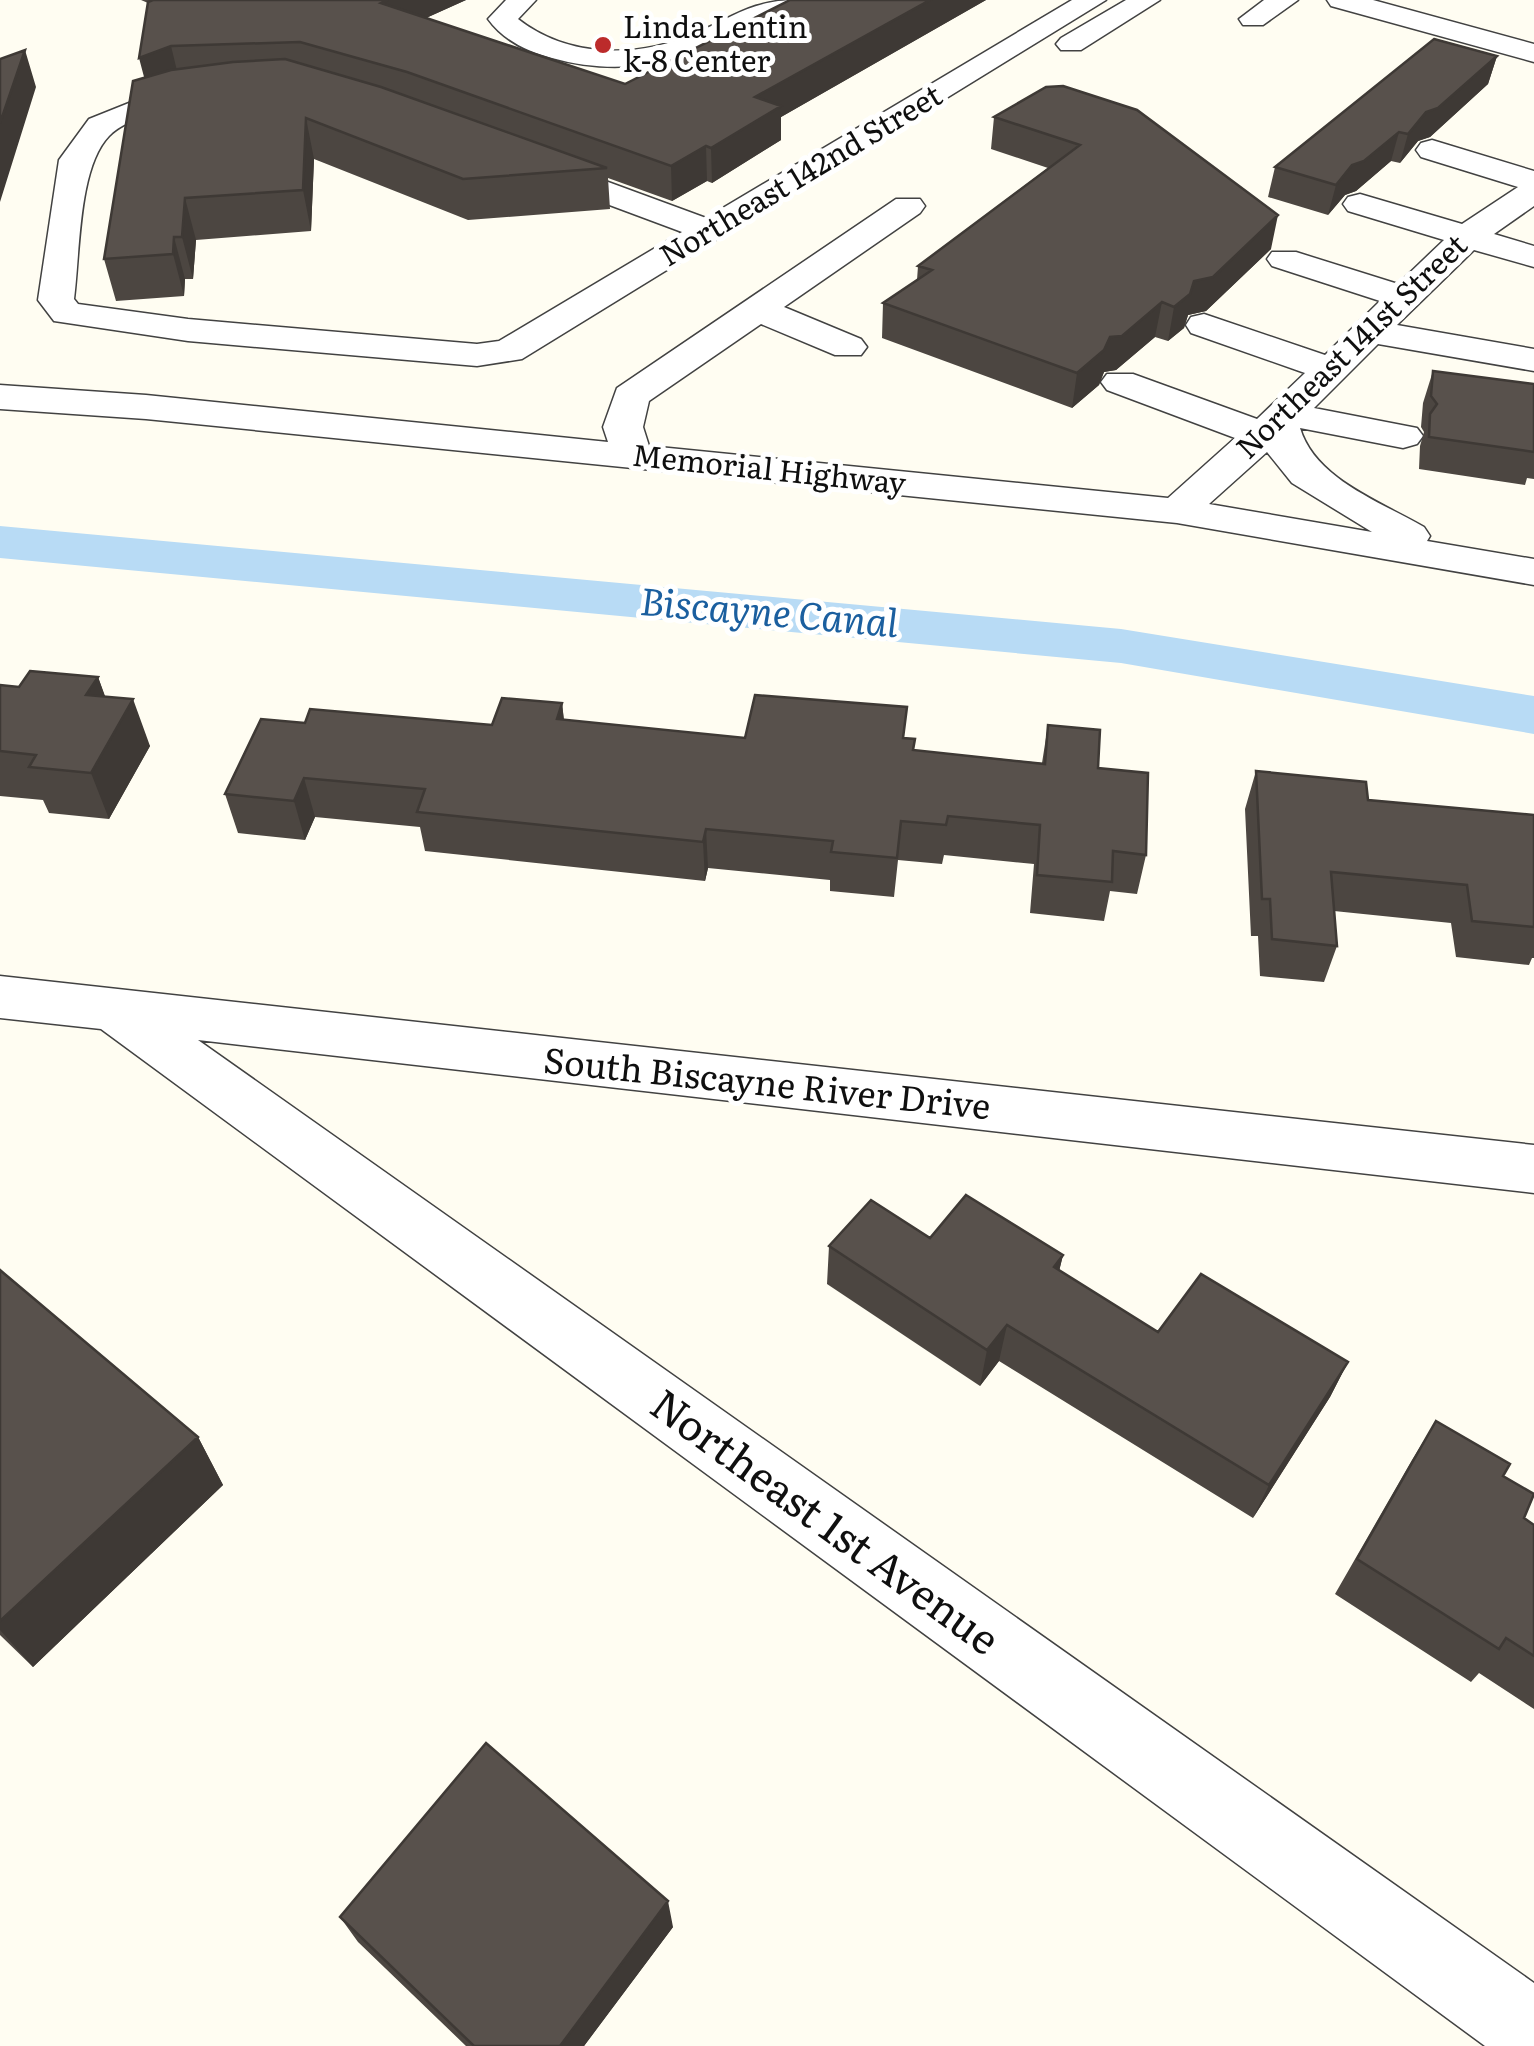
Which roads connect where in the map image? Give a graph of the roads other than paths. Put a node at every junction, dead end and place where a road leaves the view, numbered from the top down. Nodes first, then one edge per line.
1 (522, 0) edge
2 (783, 0) edge
3 (1092, 0) edge
4 (1146, 0) edge
5 (1284, 0) edge
6 (1341, 0) edge
7 (1397, 15) junction
8 (1253, 19) dead end
9 (1371, 34) dead end
10 (1071, 44) dead end
11 (1529, 51) edge
12 (1500, 70) edge
13 (236, 88) edge
14 (1432, 150) dead end
15 (510, 157) edge
16 (1534, 181) edge
17 (1534, 191) edge
18 (1360, 204) dead end
19 (908, 206) dead end
20 (710, 231) junction
21 (1468, 236) junction
22 (1534, 256) edge
23 (1284, 259) dead end
24 (1403, 297) junction
25 (757, 309) junction
26 (1204, 325) dead end
27 (1366, 331) junction
28 (848, 347) dead end
29 (1534, 360) edge
30 (167, 368) junction
31 (1329, 369) junction
32 (1120, 382) dead end
33 (0, 396) edge
34 (1275, 423) junction
35 (1403, 436) dead end
36 (632, 456) junction
37 (1177, 511) junction
38 (1446, 557) junction
39 (1534, 572) edge
40 (0, 997) edge
41 (116, 1011) junction
42 (1534, 1169) edge
43 (1534, 2032) edge

1 - 2 street
3 - 20 street, Northeast 142nd Street
4 - 10 street
5 - 8 street
6 - 7 street
7 - 9 street
7 - 11 street
11 - 12 street
13 - 30 street
14 - 16 street
15 - 20 street
17 - 21 street, Northeast 141st Street
18 - 21 street
19 - 25 street
20 - 30 street, Northeast 142nd Street
21 - 22 street
21 - 24 street, Northeast 141st Street
23 - 24 street
24 - 27 street, Northeast 141st Street
25 - 28 street
25 - 36 street
26 - 31 street
27 - 29 street
27 - 31 street, Northeast 141st Street
30 - 33 street, Memorial Highway
30 - 36 street, Memorial Highway
31 - 34 street, Northeast 141st Street
32 - 34 street
34 - 35 street
34 - 37 street, Northeast 141st Street
34 - 38 street
36 - 37 street, Memorial Highway
37 - 38 street, Memorial Highway
38 - 39 street, Memorial Highway
40 - 41 street, South Biscayne River Drive
41 - 42 street, South Biscayne River Drive
41 - 43 street, Northeast 1st Avenue

